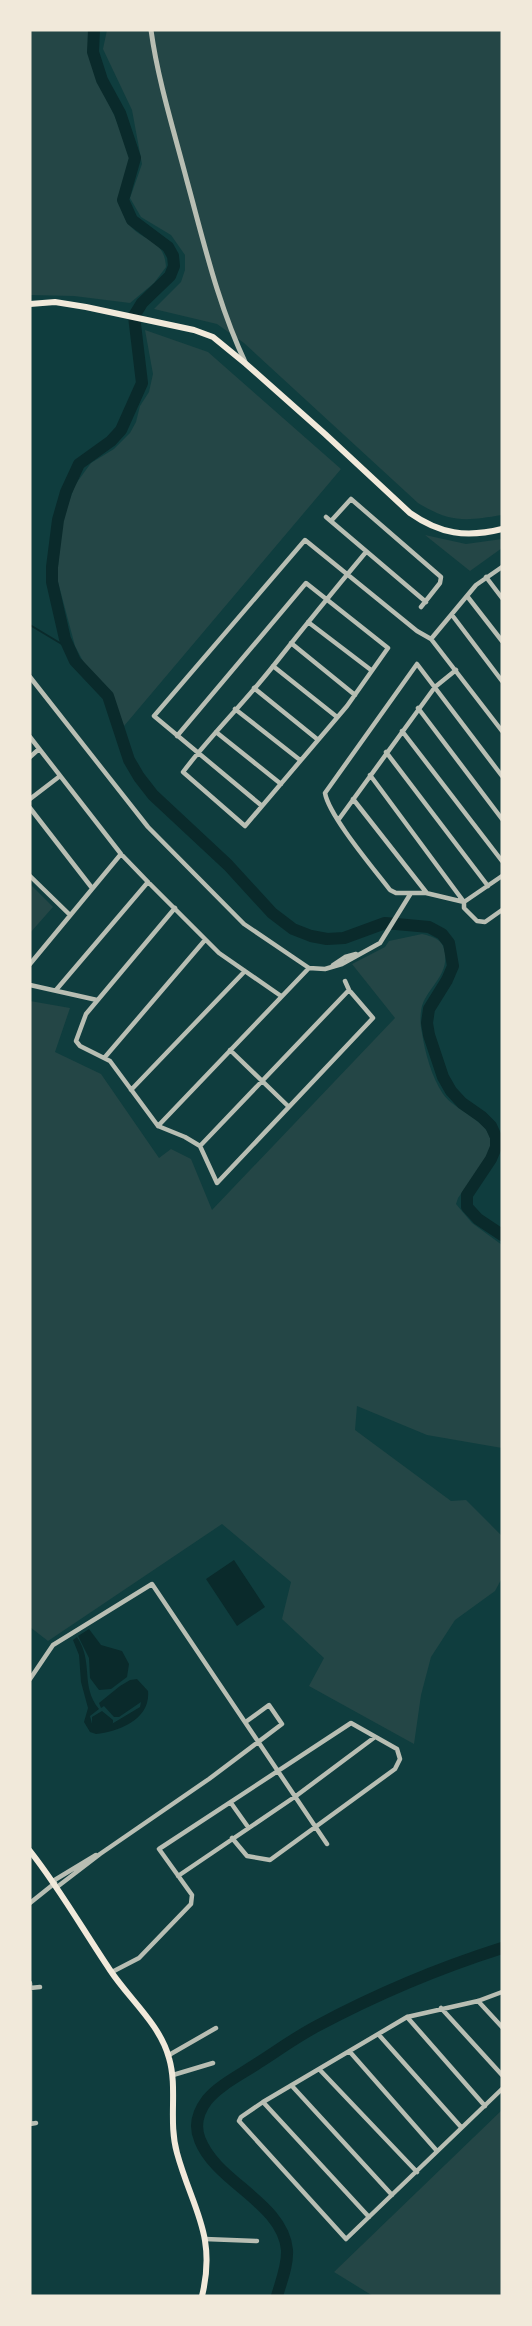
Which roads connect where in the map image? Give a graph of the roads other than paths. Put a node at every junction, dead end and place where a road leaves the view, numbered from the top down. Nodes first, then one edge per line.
1 (151, 30) edge
2 (30, 304) edge
3 (246, 364) junction
4 (326, 517) dead end
5 (331, 521) junction
6 (502, 529) edge
7 (366, 552) junction
8 (502, 567) edge
9 (348, 573) junction
10 (486, 577) junction
11 (467, 596) junction
12 (502, 597) edge
13 (327, 600) junction
14 (426, 602) junction
15 (421, 607) dead end
16 (452, 615) junction
17 (308, 622) junction
18 (431, 639) junction
19 (502, 641) edge
20 (291, 643) junction
21 (273, 666) junction
22 (371, 670) junction
23 (456, 670) junction
24 (30, 677) edge
25 (502, 681) edge
26 (435, 687) junction
27 (254, 688) junction
28 (355, 695) junction
29 (418, 708) junction
30 (235, 709) junction
31 (337, 717) junction
32 (402, 731) junction
33 (502, 731) edge
34 (216, 732) junction
35 (177, 736) junction
36 (30, 737) edge
37 (317, 739) junction
38 (39, 749) junction
39 (386, 752) junction
40 (197, 753) junction
41 (30, 757) edge
42 (300, 760) junction
43 (370, 775) junction
44 (60, 776) junction
45 (502, 776) edge
46 (281, 784) junction
47 (30, 799) edge
48 (353, 799) junction
49 (262, 806) junction
50 (30, 808) edge
51 (339, 819) junction
52 (502, 819) edge
53 (121, 854) junction
54 (502, 861) edge
55 (30, 876) edge
56 (502, 876) edge
57 (148, 882) junction
58 (488, 886) junction
59 (92, 888) junction
60 (411, 893) junction
61 (426, 893) junction
62 (464, 902) junction
63 (175, 908) junction
64 (502, 910) edge
65 (70, 915) junction
66 (205, 940) junction
67 (30, 964) edge
68 (309, 968) junction
69 (244, 971) junction
70 (345, 981) dead end
71 (30, 985) edge
72 (56, 990) junction
73 (349, 990) junction
74 (281, 996) junction
75 (97, 1000) junction
76 (230, 1050) junction
77 (105, 1057) junction
78 (261, 1081) junction
79 (131, 1090) junction
80 (289, 1107) junction
81 (158, 1126) junction
82 (200, 1146) junction
83 (30, 1679) edge
84 (247, 1721) junction
85 (376, 1737) junction
86 (260, 1741) junction
87 (279, 1771) junction
88 (296, 1796) junction
89 (231, 1802) junction
90 (248, 1827) junction
91 (315, 1828) junction
92 (232, 1838) junction
93 (327, 1844) dead end
94 (30, 1851) edge
95 (178, 1876) junction
96 (55, 1884) junction
97 (30, 1903) edge
98 (111, 1972) junction
99 (30, 1986) edge
100 (40, 1987) dead end
101 (502, 1992) edge
102 (478, 2001) junction
103 (441, 2008) junction
104 (407, 2017) junction
105 (216, 2028) dead end
106 (502, 2028) edge
107 (379, 2035) junction
108 (30, 2042) edge
109 (350, 2052) junction
110 (169, 2055) junction
111 (213, 2063) dead end
112 (319, 2068) junction
113 (173, 2075) junction
114 (502, 2075) edge
115 (292, 2086) junction
116 (502, 2089) edge
117 (263, 2102) junction
118 (485, 2106) junction
119 (36, 2123) dead end
120 (461, 2127) junction
121 (438, 2151) junction
122 (416, 2172) junction
123 (392, 2196) junction
124 (369, 2217) junction
125 (205, 2239) junction
126 (257, 2241) dead end
127 (202, 2296) edge

1 - 3 street
2 - 3 main road
3 - 6 main road
4 - 5 street
5 - 7 street
5 - 14 street
7 - 9 street
7 - 14 street
8 - 10 street
9 - 13 street
9 - 18 street
9 - 35 street
10 - 11 street
10 - 12 street
11 - 16 street
11 - 19 street
13 - 17 street
13 - 22 street
13 - 35 street
14 - 15 street
16 - 18 street
16 - 25 street
17 - 20 street
17 - 22 street
18 - 23 street
20 - 21 street
20 - 28 street
21 - 27 street
21 - 31 street
22 - 28 street
23 - 26 street
23 - 33 street
24 - 68 street
26 - 29 street
26 - 45 street
26 - 51 street
27 - 30 street
27 - 37 street
28 - 31 street
29 - 32 street
29 - 52 street
30 - 34 street
30 - 42 street
31 - 37 street
32 - 39 street
32 - 54 street
34 - 40 street
34 - 46 street
35 - 40 street
36 - 38 street
37 - 42 street
38 - 41 street
38 - 44 street
39 - 43 street
39 - 58 street
40 - 49 street
40 - 49 street
42 - 46 street
43 - 48 street
43 - 62 street
44 - 47 street
44 - 53 street
46 - 49 street
48 - 51 street
48 - 61 street
50 - 59 street
51 - 60 street
53 - 57 street
53 - 59 street
55 - 65 street
56 - 58 street
57 - 63 street
57 - 72 street
58 - 62 street
59 - 65 street
60 - 61 street
60 - 68 street
61 - 62 street
62 - 64 street
63 - 66 street
63 - 75 street
65 - 67 street
66 - 69 street
66 - 77 street
68 - 74 street
69 - 74 street
69 - 79 street
70 - 73 street
71 - 72 street
72 - 75 street
73 - 78 street
73 - 80 street
74 - 76 street
75 - 77 street
76 - 78 street
76 - 81 street
77 - 79 street
78 - 80 street
78 - 82 street
79 - 81 street
80 - 82 street
81 - 82 street
83 - 84 street
84 - 86 street
84 - 86 street
85 - 87 street
85 - 88 street
85 - 91 street
86 - 87 street
86 - 96 street
87 - 88 street
87 - 89 street
88 - 90 street
88 - 91 street
89 - 90 street
89 - 95 street
90 - 92 street
91 - 92 street
91 - 93 street
92 - 95 street
94 - 96 main road
95 - 98 street
96 - 97 street
96 - 98 main road
98 - 110 main road
99 - 100 street
99 - 108 street
101 - 102 street
102 - 103 street
102 - 106 street
103 - 104 street
103 - 114 street
104 - 107 street
104 - 118 street
105 - 110 street
107 - 109 street
107 - 120 street
108 - 119 street
109 - 112 street
109 - 121 street
110 - 113 main road
111 - 113 street
112 - 115 street
112 - 122 street
113 - 125 main road
115 - 117 street
115 - 123 street
116 - 118 street
117 - 124 street
117 - 124 street
118 - 120 street
120 - 121 street
121 - 122 street
122 - 123 street
123 - 124 street
125 - 126 street
125 - 127 main road

